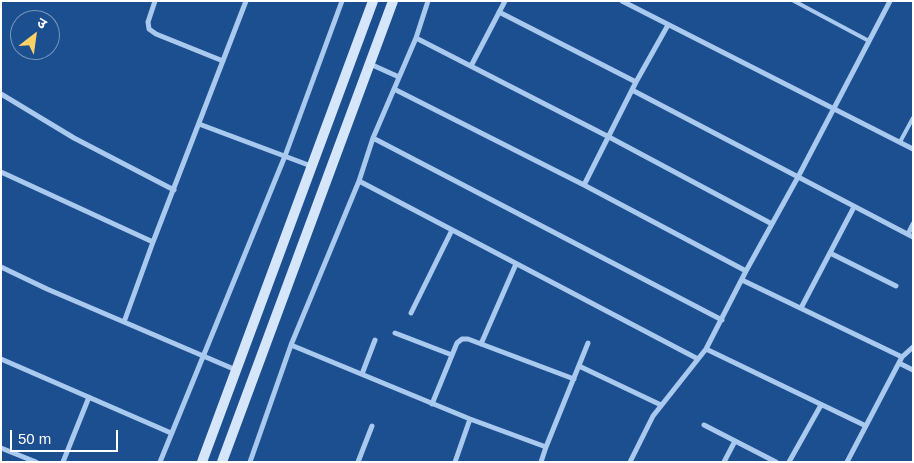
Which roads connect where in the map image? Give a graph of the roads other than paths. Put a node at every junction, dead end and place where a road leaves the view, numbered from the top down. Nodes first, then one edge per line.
1 (155, 1) edge
2 (246, 1) edge
3 (342, 1) edge
4 (373, 1) edge
5 (393, 1) edge
6 (428, 1) edge
7 (505, 1) edge
8 (622, 1) edge
9 (794, 1) edge
10 (890, 1) edge
11 (499, 12) junction
12 (668, 25) junction
13 (360, 36) junction
14 (416, 38) junction
15 (869, 41) junction
16 (378, 43) junction
17 (223, 61) junction
18 (370, 64) junction
19 (471, 66) junction
20 (399, 77) junction
21 (636, 82) junction
22 (394, 88) junction
23 (632, 90) junction
24 (1, 94) edge
25 (833, 108) junction
26 (913, 118) edge
27 (200, 124) junction
28 (609, 137) junction
29 (373, 138) junction
30 (900, 142) junction
31 (913, 149) edge
32 (285, 156) junction
33 (312, 166) junction
34 (1, 172) edge
35 (798, 177) junction
36 (359, 181) junction
37 (584, 186) junction
38 (174, 190) junction
39 (303, 190) junction
40 (320, 197) junction
41 (854, 207) junction
42 (772, 224) junction
43 (913, 224) edge
44 (452, 230) junction
45 (910, 235) edge
46 (153, 242) junction
47 (830, 253) junction
48 (516, 264) junction
49 (1, 267) edge
50 (746, 271) junction
51 (742, 280) junction
52 (896, 286) dead end
53 (801, 308) junction
54 (411, 313) dead end
55 (722, 320) junction
56 (124, 322) junction
57 (396, 334) dead end
58 (375, 340) dead end
59 (588, 342) dead end
60 (481, 344) junction
61 (291, 345) junction
62 (913, 347) edge
63 (706, 349) junction
64 (452, 355) junction
65 (203, 356) junction
66 (1, 359) edge
67 (698, 359) junction
68 (901, 360) junction
69 (578, 366) junction
70 (236, 370) junction
71 (913, 370) edge
72 (362, 374) junction
73 (574, 379) junction
74 (89, 397) junction
75 (432, 404) junction
76 (821, 404) junction
77 (661, 405) junction
78 (470, 419) junction
79 (704, 425) dead end
80 (372, 426) dead end
81 (866, 426) junction
82 (171, 433) junction
83 (735, 441) junction
84 (546, 447) junction
85 (1, 448) edge
86 (204, 457) edge
87 (223, 460) edge
88 (36, 462) edge
89 (63, 462) edge
90 (160, 462) edge
91 (250, 462) edge
92 (358, 462) edge
93 (454, 462) edge
94 (541, 462) edge
95 (630, 462) edge
96 (724, 462) edge
97 (776, 462) edge
98 (789, 462) edge
99 (847, 462) edge

1 - 17 street
2 - 17 street
3 - 32 street
4 - 13 street
5 - 16 street
6 - 14 street
7 - 11 street
8 - 12 street
9 - 15 lane
10 - 15 street
11 - 19 street
11 - 21 street
12 - 21 street
12 - 25 street
13 - 16 street
13 - 33 street
14 - 19 street
14 - 20 street
15 - 25 street
16 - 18 street
17 - 27 street
18 - 20 street
18 - 40 street
19 - 28 street
20 - 22 street
21 - 23 street
22 - 29 street
22 - 37 street
23 - 28 street
23 - 35 street
24 - 38 street
25 - 30 street
25 - 35 street
26 - 30 lane
27 - 32 street
27 - 38 street
28 - 37 street
28 - 42 street
29 - 36 street
29 - 55 street
30 - 31 street
32 - 33 street
32 - 65 street
33 - 39 street
34 - 46 street
35 - 41 street
35 - 42 street
36 - 44 street
36 - 61 street
37 - 50 street
38 - 46 street
39 - 40 street
39 - 70 street
40 - 87 street
41 - 45 street
41 - 47 street
42 - 50 street
43 - 45 street
44 - 48 street
44 - 54 street
46 - 56 street
47 - 52 street
47 - 53 street
48 - 60 street
48 - 67 street
49 - 56 street
50 - 51 street
51 - 53 street
51 - 55 street
53 - 68 street
55 - 63 street
56 - 65 street
57 - 64 street
58 - 72 street
59 - 69 street
60 - 64 street
60 - 73 street
61 - 72 street
61 - 91 street
62 - 68 street
63 - 67 street
63 - 76 street
64 - 75 street
65 - 70 street
65 - 82 street
66 - 74 street
67 - 77 street
68 - 71 street
68 - 81 street
69 - 73 street
69 - 77 street
70 - 86 street
72 - 75 street
73 - 84 street
74 - 82 street
74 - 89 street
75 - 78 street
76 - 81 street
76 - 98 street
77 - 95 street
78 - 84 street
78 - 93 street
79 - 83 street
80 - 92 street
81 - 99 street
82 - 90 street
83 - 96 street
83 - 97 street
84 - 94 street
85 - 88 street
86 - 87 street

